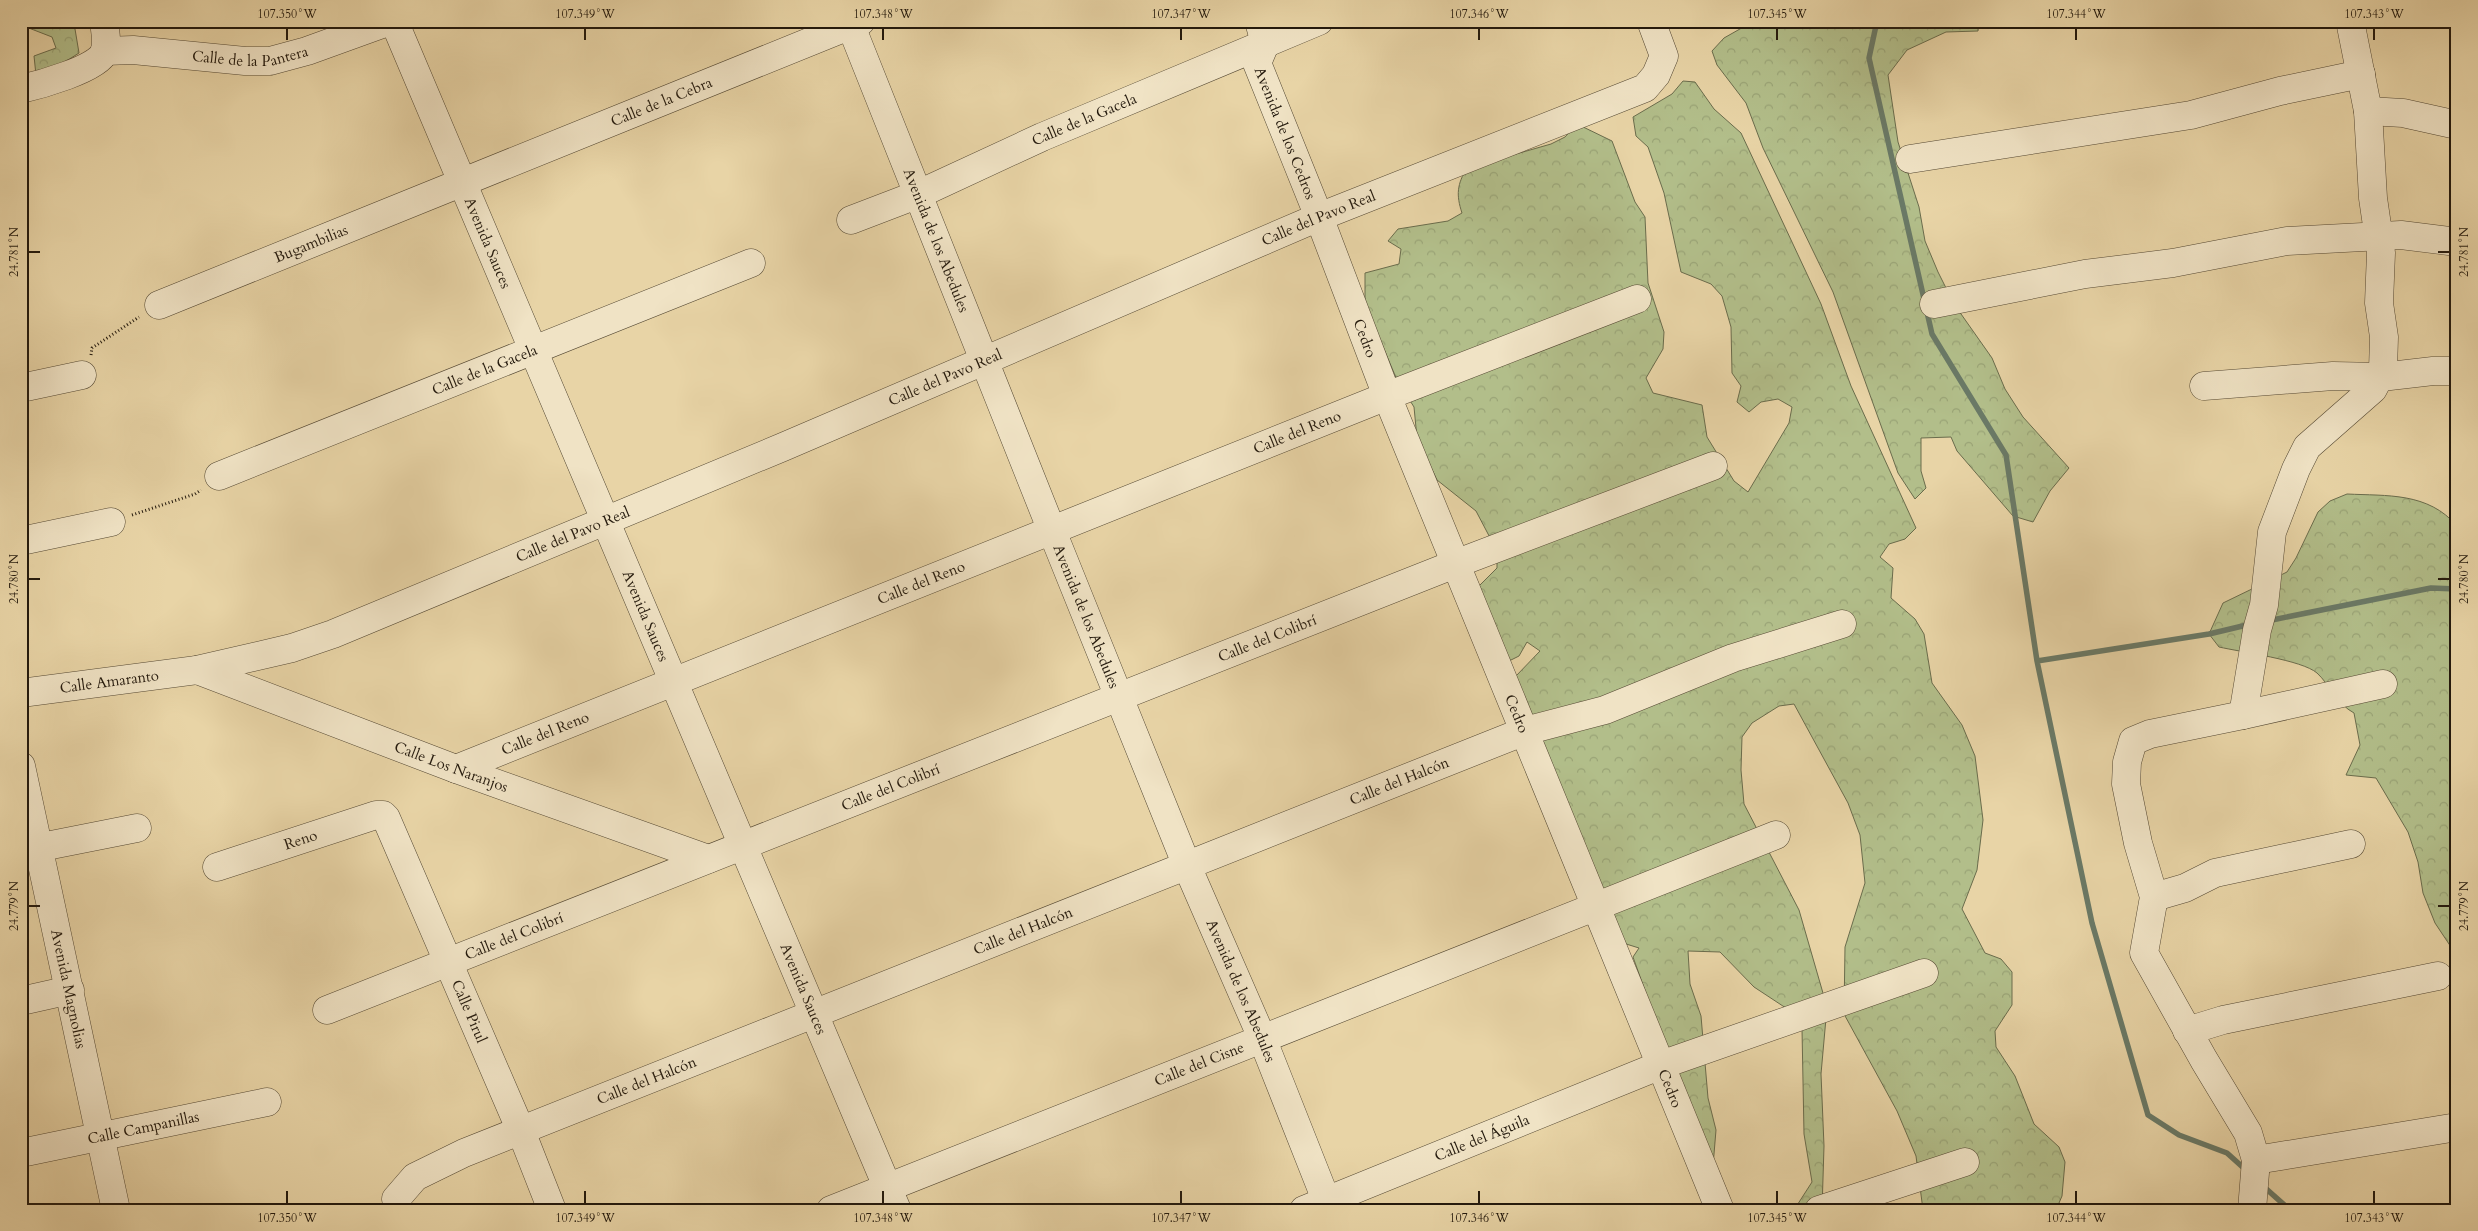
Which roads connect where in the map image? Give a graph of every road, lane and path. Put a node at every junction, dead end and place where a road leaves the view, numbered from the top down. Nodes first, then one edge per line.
1 (104, 21) edge
2 (390, 21) edge
3 (394, 21) edge
4 (1319, 21) edge
5 (1651, 21) edge
6 (2350, 21) edge
7 (853, 23) edge
8 (1262, 32) edge
9 (105, 51) junction
10 (2361, 74) junction
11 (21, 89) edge
12 (2368, 111) junction
13 (2457, 125) edge
14 (1910, 159) dead end
15 (462, 181) junction
16 (919, 194) junction
17 (1319, 217) junction
18 (851, 220) dead end
19 (2378, 237) junction
20 (2457, 242) edge
21 (751, 263) dead end
22 (1637, 300) dead end
23 (1934, 304) dead end
24 (159, 305) joint
25 (534, 350) junction
26 (985, 359) junction
27 (2457, 371) edge
28 (82, 375) joint
29 (2381, 377) junction
30 (2204, 386) dead end
31 (21, 388) edge
32 (1387, 396) junction
33 (1713, 466) dead end
34 (220, 476) joint
35 (111, 522) joint
36 (606, 522) junction
37 (1052, 531) junction
38 (21, 541) edge
39 (1455, 564) junction
40 (1842, 624) dead end
41 (196, 670) junction
42 (674, 682) junction
43 (2383, 684) dead end
44 (21, 693) edge
45 (1120, 696) junction
46 (2242, 715) junction
47 (1525, 731) junction
48 (21, 766) edge
49 (456, 769) junction
50 (383, 815) joint
51 (137, 828) dead end
52 (1776, 835) dead end
53 (2351, 844) dead end
54 (743, 845) junction
55 (30, 849) edge
56 (708, 859) junction
57 (1188, 866) junction
58 (217, 867) dead end
59 (2154, 897) junction
60 (1596, 905) junction
61 (447, 962) junction
62 (1924, 974) dead end
63 (2438, 976) dead end
64 (70, 990) junction
65 (21, 1001) edge
66 (327, 1010) dead end
67 (815, 1014) junction
68 (2187, 1031) junction
69 (1262, 1038) junction
70 (1661, 1065) junction
71 (267, 1102) dead end
72 (2457, 1127) edge
73 (522, 1131) junction
74 (102, 1136) junction
75 (21, 1153) edge
76 (2256, 1160) junction
77 (1965, 1162) dead end
78 (893, 1198) edge
79 (396, 1199) dead end
80 (1320, 1207) edge
81 (116, 1210) edge
82 (552, 1210) edge
83 (831, 1210) edge
84 (1720, 1210) edge
85 (1819, 1210) edge
86 (2252, 1210) edge

1 - 9 street
2 - 9 street, Calle de la Pantera
3 - 15 street, Avenida Sauces
4 - 8 street, Calle de la Gacela
5 - 17 street, Calle del Pavo Real
6 - 10 street
7 - 15 street, Calle de la Cebra
7 - 16 street, Avenida de los Abedules
8 - 16 street, Calle de la Gacela
8 - 17 street, Avenida de los Cedros
9 - 11 street
10 - 12 street
10 - 14 street
12 - 13 street
12 - 19 street
15 - 24 street, Bugambilias
15 - 25 street, Avenida Sauces
16 - 18 street, Calle de la Gacela
16 - 26 street, Avenida de los Abedules
17 - 26 street, Calle del Pavo Real
17 - 32 street, Cedro
19 - 20 street
19 - 23 street
19 - 29 street
21 - 25 street, Calle de la Gacela
22 - 32 street, Calle del Reno
24 - 28 path
25 - 34 street, Calle de la Gacela
25 - 36 street, Avenida Sauces
26 - 36 street, Calle del Pavo Real
26 - 37 street, Avenida de los Abedules
27 - 29 street
28 - 31 street
29 - 30 street
29 - 46 street
32 - 37 street, Calle del Reno
32 - 39 street, Cedro
33 - 39 street, Calle del Colibrí
34 - 35 path
35 - 38 street
36 - 41 street, Calle del Pavo Real
36 - 42 street, Avenida Sauces
37 - 42 street, Calle del Reno
37 - 45 street, Avenida de los Abedules
39 - 45 street, Calle del Colibrí
39 - 47 street, Cedro
40 - 47 street, Calle del Halcón
41 - 44 street, Calle Amaranto
41 - 49 street, Calle Los Naranjos
42 - 49 street, Calle del Reno
42 - 54 street, Avenida Sauces
43 - 46 street
45 - 54 street, Calle del Colibrí
45 - 57 street, Avenida de los Abedules
46 - 59 street
47 - 57 street, Calle del Halcón
47 - 60 street, Cedro
48 - 55 street, Avenida Magnolias
49 - 56 street, Calle Los Naranjos
50 - 58 street, Reno
50 - 61 street, Calle Pirul
51 - 55 street
52 - 60 street, Calle del Cisne
53 - 59 street
54 - 56 street, Calle del Colibrí
54 - 67 street, Avenida Sauces
55 - 64 street, Avenida Magnolias
56 - 61 street, Calle del Colibrí
57 - 67 street, Calle del Halcón
57 - 69 street, Avenida de los Abedules
59 - 68 street
60 - 69 street, Calle del Cisne
60 - 70 street, Cedro
61 - 66 street, Calle del Colibrí
61 - 73 street, Calle Pirul
62 - 70 street, Calle del Águila
63 - 68 street
64 - 65 street
64 - 74 street, Avenida Magnolias
67 - 73 street, Calle del Halcón
67 - 78 street, Avenida Sauces
68 - 76 street
69 - 78 street, Calle del Cisne
69 - 80 street, Avenida de los Abedules
70 - 80 street, Calle del Águila
70 - 84 street, Cedro
71 - 74 street, Calle Campanillas
72 - 76 street
73 - 79 street, Calle del Halcón
73 - 82 street, Calle Pirul
74 - 75 street, Calle Campanillas
74 - 81 street, Avenida Magnolias
76 - 86 street
77 - 85 street
78 - 83 street, Calle del Cisne

